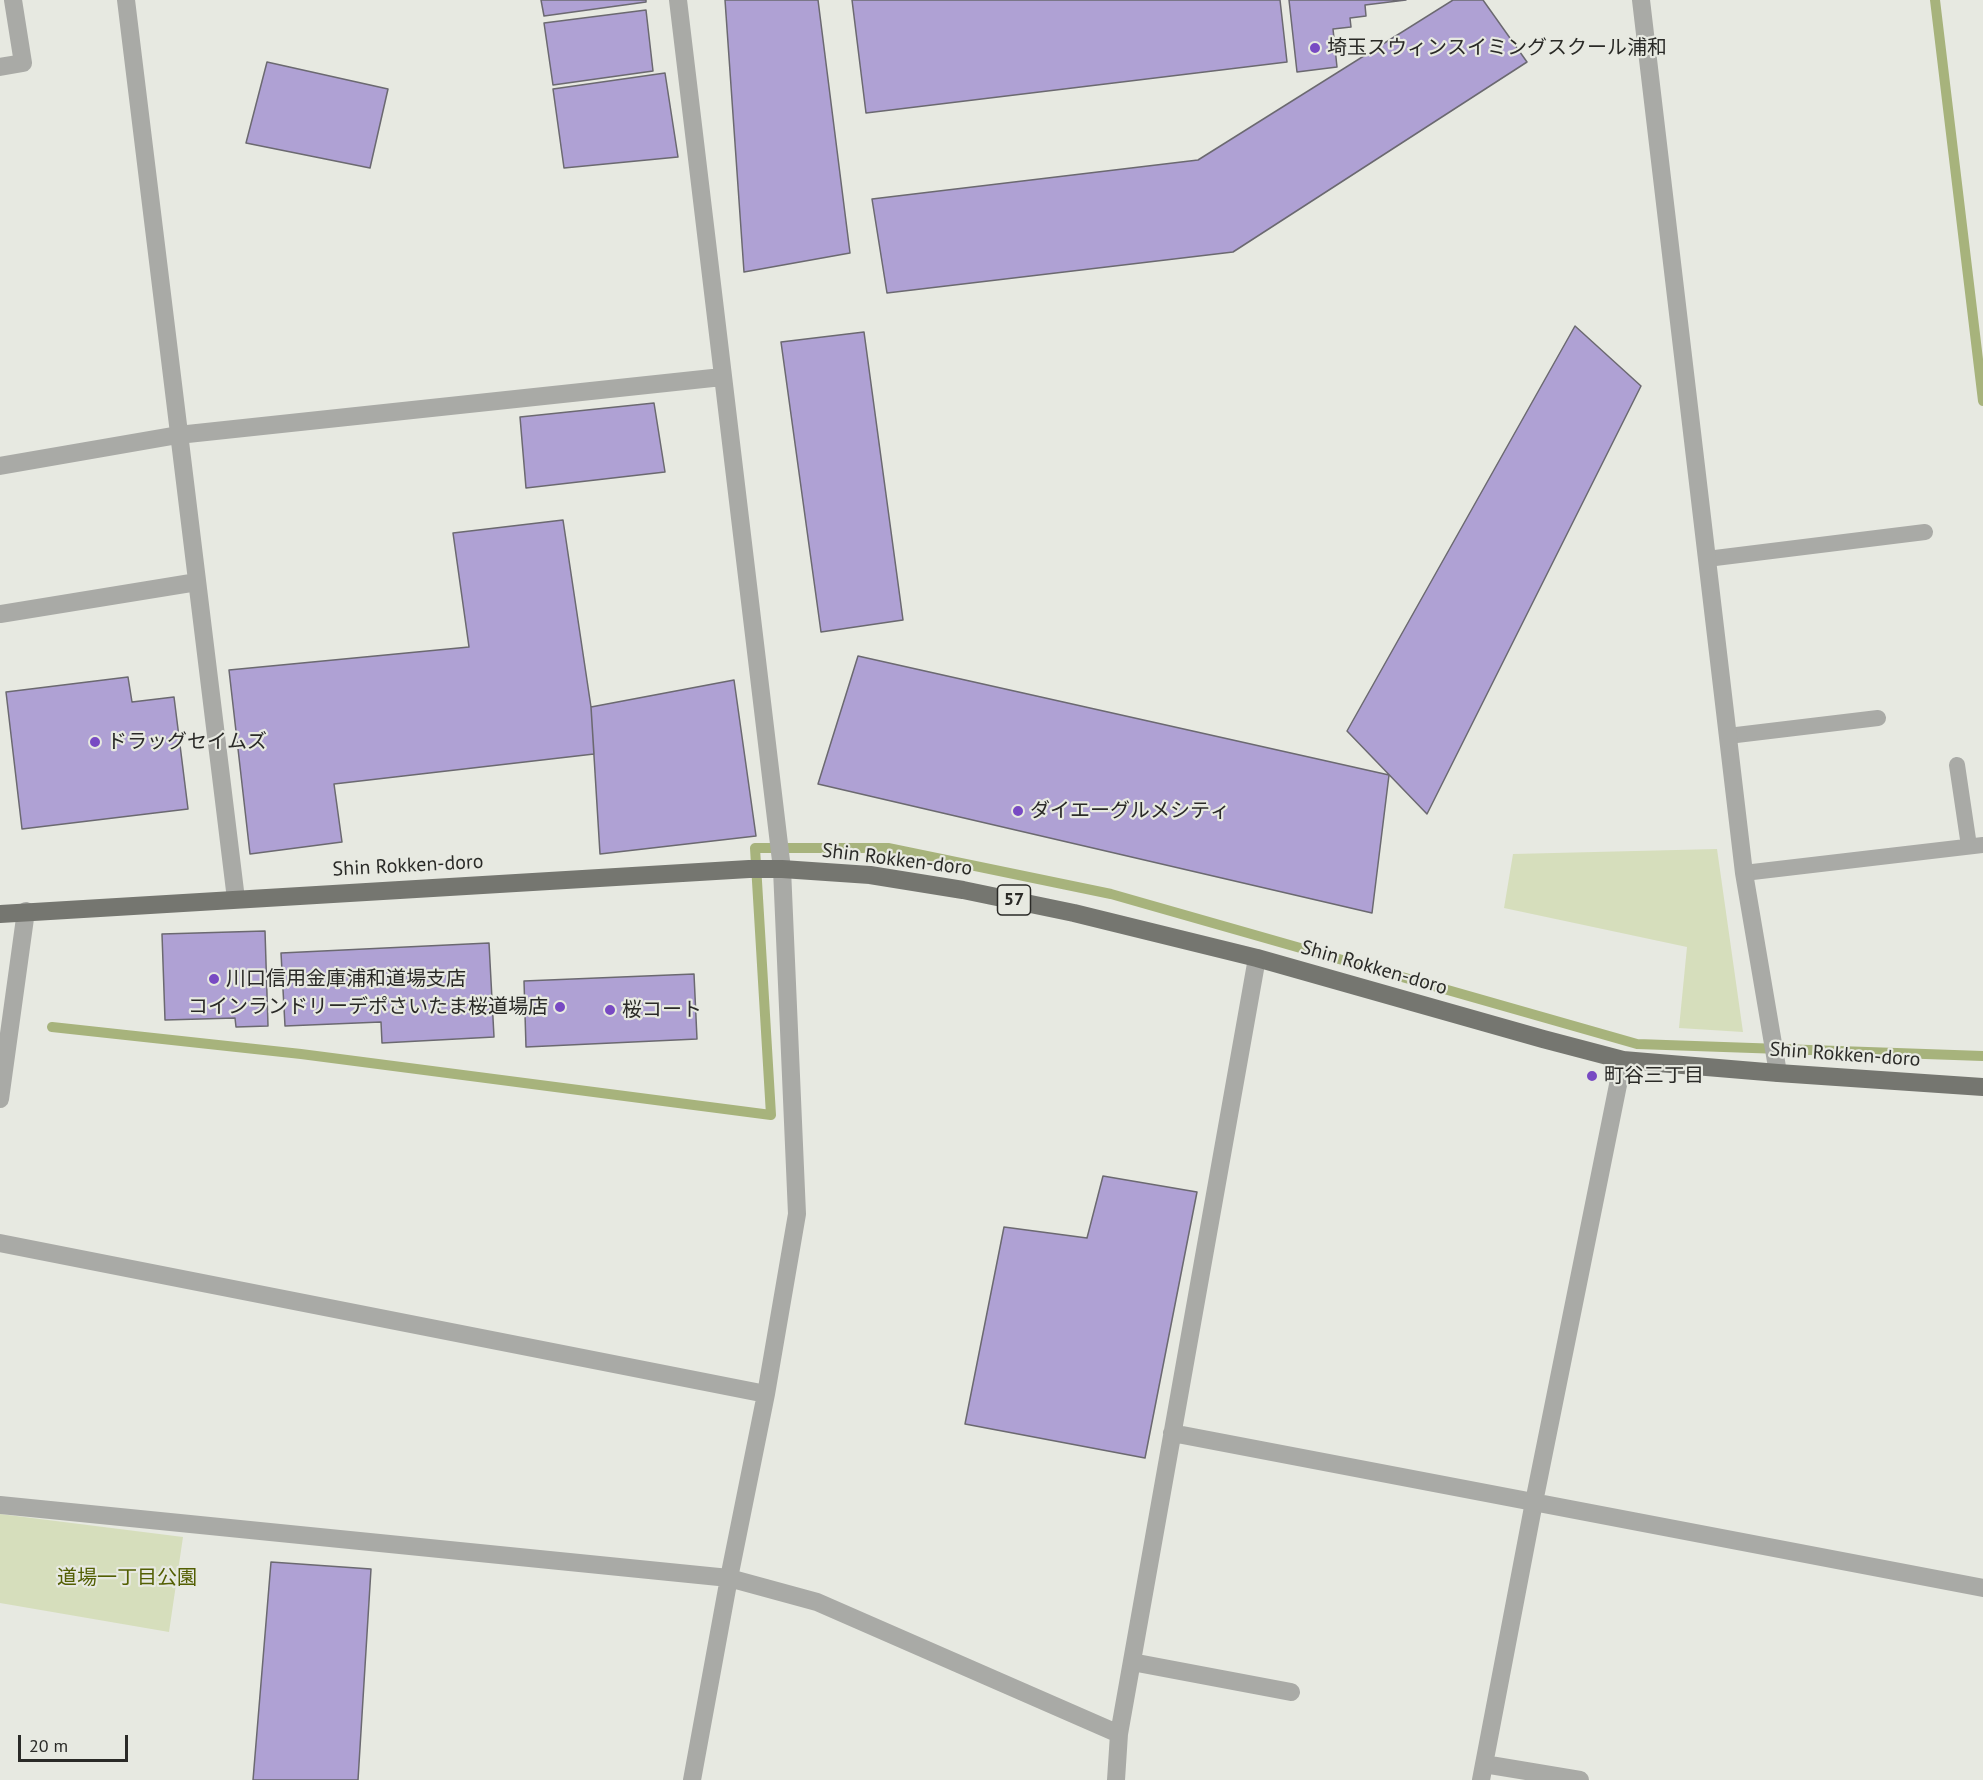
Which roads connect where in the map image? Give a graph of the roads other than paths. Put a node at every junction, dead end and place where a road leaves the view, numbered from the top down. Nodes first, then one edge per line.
1 (13, 0) edge
2 (126, 0) edge
3 (678, 0) edge
4 (1641, 0) edge
5 (0, 67) edge
6 (722, 377) junction
7 (178, 435) junction
8 (0, 466) edge
9 (1925, 532) dead end
10 (1707, 559) junction
11 (197, 582) junction
12 (0, 614) edge
13 (1878, 718) dead end
14 (1728, 736) junction
15 (1957, 765) dead end
16 (1976, 845) edge
17 (782, 869) junction
18 (1744, 873) junction
19 (236, 898) junction
20 (26, 911) junction
21 (0, 914) edge
22 (1257, 958) junction
23 (1623, 1060) junction
24 (1778, 1073) junction
25 (1983, 1087) edge
26 (0, 1099) edge
27 (0, 1243) edge
28 (766, 1394) junction
29 (1172, 1433) junction
30 (1534, 1502) junction
31 (0, 1505) edge
32 (729, 1578) junction
33 (1983, 1588) edge
34 (1132, 1662) junction
35 (1291, 1692) dead end
36 (1119, 1734) junction
37 (1483, 1772) edge
38 (692, 1780) edge
39 (1116, 1780) edge
40 (1580, 1780) edge

1 - 5 street
2 - 7 street
3 - 6 street
4 - 10 street
6 - 7 street
6 - 17 street
7 - 8 street
7 - 11 street
9 - 10 lane
10 - 14 street
11 - 12 street
11 - 19 street
13 - 14 lane
14 - 18 street
15 - 16 lane
16 - 18 lane
17 - 19 main road, Shin Rokken-doro / 57
17 - 22 main road, Shin Rokken-doro / 57
17 - 28 street
18 - 24 street
19 - 20 main road, Shin Rokken-doro / 57
20 - 21 main road, Shin Rokken-doro / 57
20 - 26 street
22 - 23 main road, Shin Rokken-doro / 57
22 - 29 street
23 - 24 main road, Shin Rokken-doro / 57
23 - 30 street
24 - 25 main road, Shin Rokken-doro / 57
27 - 28 street
28 - 32 street
29 - 30 street
29 - 34 street
30 - 33 street
30 - 37 street
31 - 32 street
32 - 36 street
32 - 38 street
34 - 35 street
34 - 36 street
36 - 39 street
37 - 40 street

